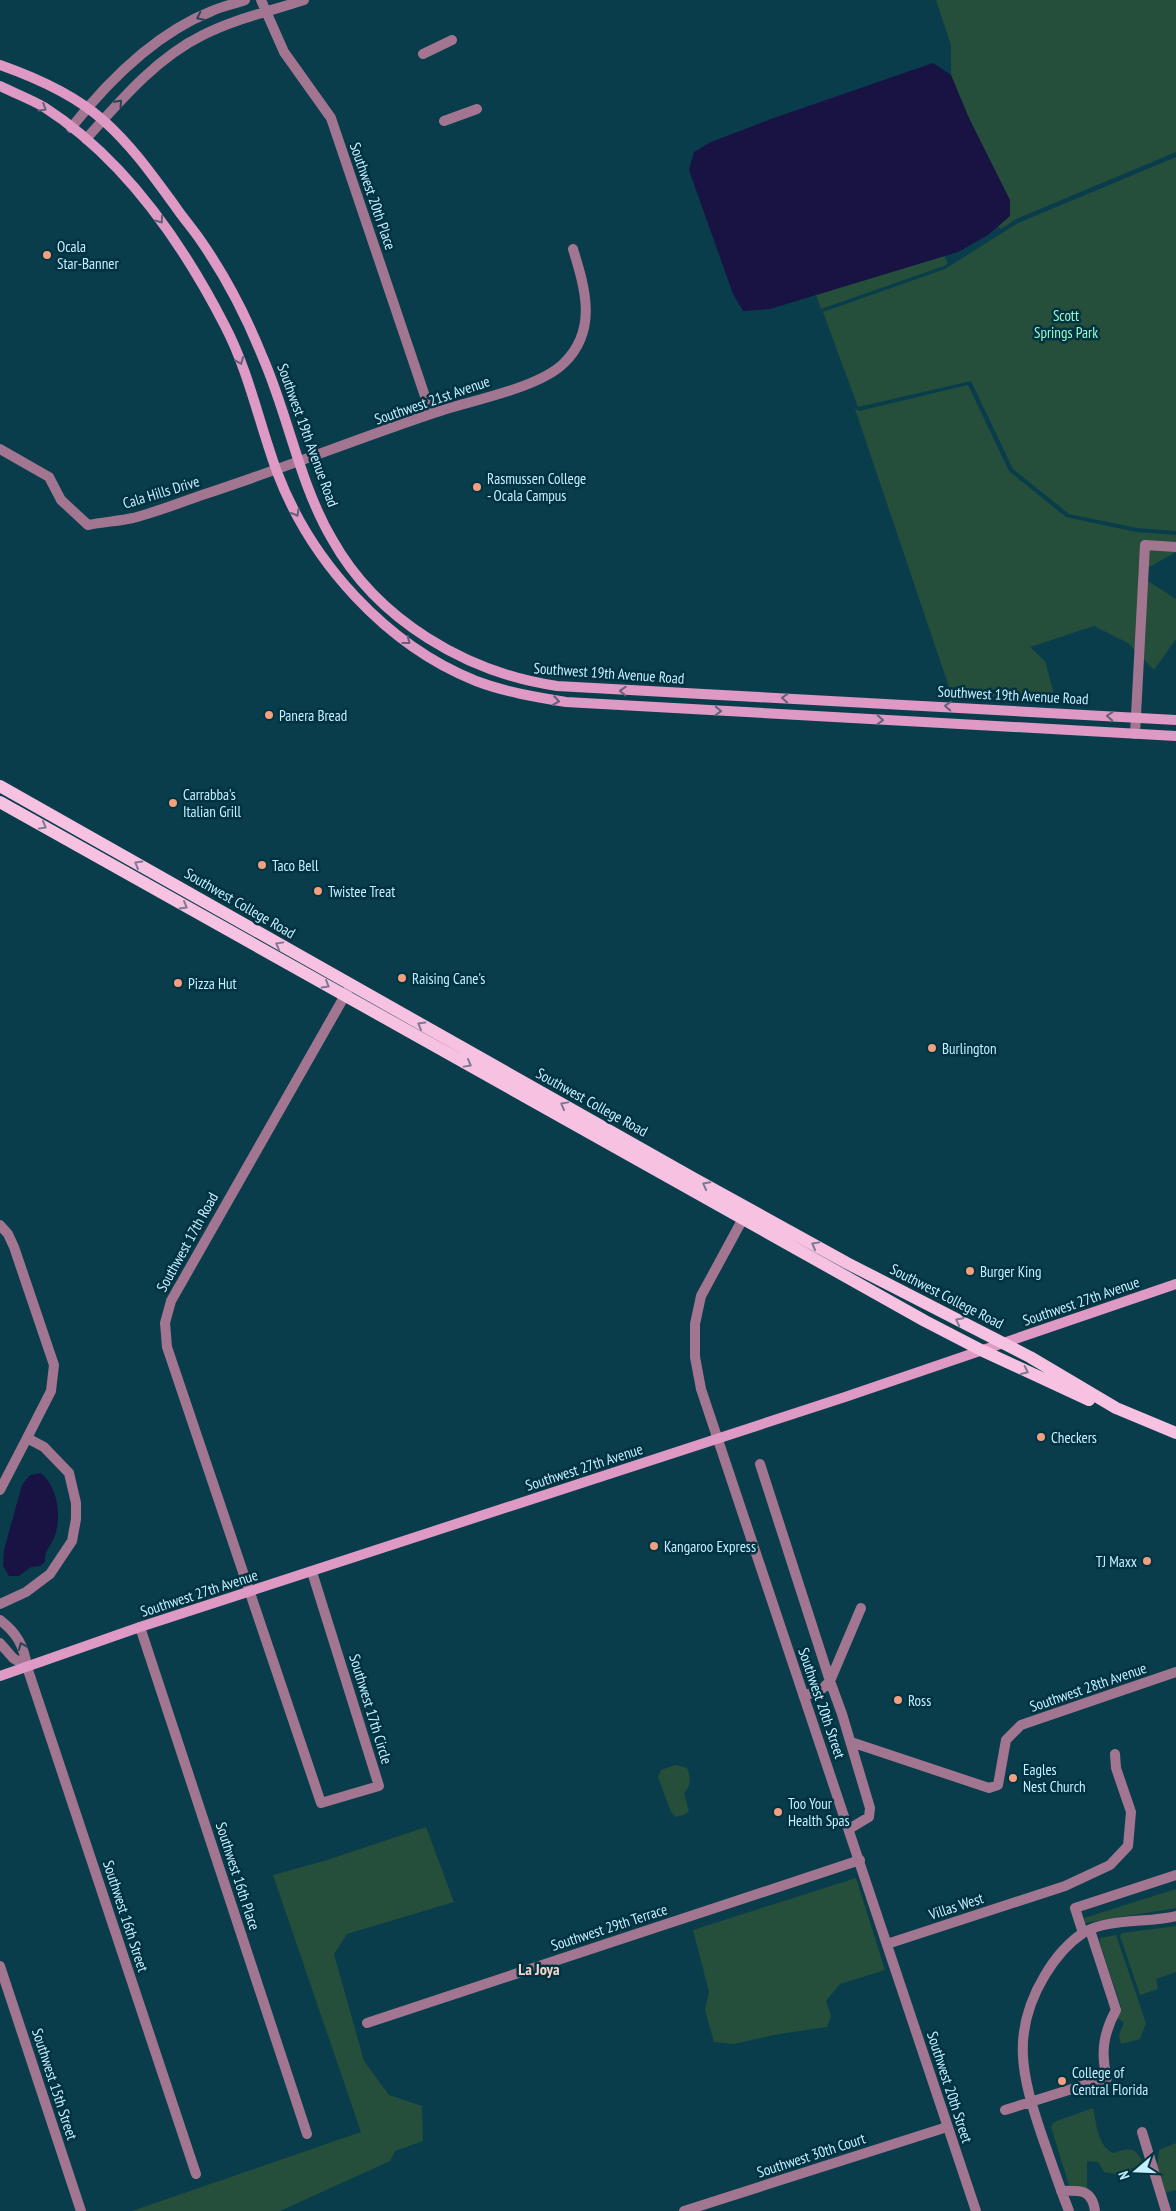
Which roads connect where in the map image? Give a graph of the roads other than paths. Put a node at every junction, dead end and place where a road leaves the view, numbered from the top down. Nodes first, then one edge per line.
1 (245, 0) edge
2 (261, 0) edge
3 (304, 0) edge
4 (266, 12) junction
5 (452, 40) dead end
6 (423, 54) dead end
7 (0, 65) edge
8 (0, 86) edge
9 (87, 108) junction
10 (477, 110) dead end
11 (104, 120) junction
12 (444, 121) dead end
13 (71, 128) junction
14 (86, 139) junction
15 (573, 249) dead end
16 (431, 414) junction
17 (0, 449) edge
18 (300, 462) junction
19 (277, 471) junction
20 (1176, 547) edge
21 (1136, 718) junction
22 (1176, 720) edge
23 (1136, 734) junction
24 (1176, 736) edge
25 (0, 786) edge
26 (0, 802) edge
27 (348, 990) junction
28 (746, 1213) junction
29 (0, 1225) edge
30 (1176, 1284) edge
31 (1002, 1343) junction
32 (981, 1350) junction
33 (1176, 1433) edge
34 (28, 1438) junction
35 (717, 1439) junction
36 (1176, 1439) edge
37 (760, 1464) dead end
38 (0, 1490) edge
39 (312, 1572) junction
40 (249, 1592) junction
41 (0, 1604) edge
42 (861, 1608) dead end
43 (0, 1620) edge
44 (140, 1628) junction
45 (10, 1629) junction
46 (0, 1638) edge
47 (0, 1643) edge
48 (27, 1667) junction
49 (1176, 1672) edge
50 (0, 1676) edge
51 (830, 1681) junction
52 (804, 1696) junction
53 (851, 1742) junction
54 (1114, 1754) dead end
55 (850, 1829) junction
56 (860, 1860) junction
57 (1176, 1875) edge
58 (1176, 1916) edge
59 (1087, 1932) junction
60 (887, 1944) junction
61 (0, 1966) edge
62 (367, 2023) dead end
63 (1030, 2101) junction
64 (1004, 2110) dead end
65 (947, 2127) junction
66 (1142, 2132) dead end
67 (308, 2134) dead end
68 (196, 2174) dead end
69 (1061, 2191) junction
70 (1176, 2207) edge
71 (82, 2211) edge
72 (684, 2211) edge
73 (976, 2211) edge
74 (1069, 2211) edge
75 (1095, 2211) edge
76 (1166, 2211) edge

1 -> 9 street
2 - 4 street, Southwest 20th Place
3 - 4 street
11 -> 4 street
4 - 16 street, Southwest 20th Place
5 - 6 street
7 - 9 main road, Southwest 19th Avenue Road
8 -> 13 main road, Southwest 19th Avenue Road
9 - 11 main road, Southwest 19th Avenue Road
9 - 13 street
10 - 12 street
11 - 14 street
11 - 18 main road, Southwest 19th Avenue Road
13 - 14 main road, Southwest 19th Avenue Road
14 -> 19 main road, Southwest 19th Avenue Road
15 - 16 street, Southwest 21st Avenue
16 - 18 street, Southwest 21st Avenue
17 - 19 street, Cala Hills Drive
18 - 19 street, Southwest 21st Avenue
21 -> 18 main road, Southwest 19th Avenue Road
19 -> 23 main road, Southwest 19th Avenue Road
20 - 21 street
21 - 22 main road, Southwest 19th Avenue Road
21 - 23 street
23 - 24 main road, Southwest 19th Avenue Road
27 -> 25 main road, Southwest College Road
26 -> 27 main road, Southwest College Road
27 - 28 main road, Southwest College Road
27 - 40 street, Southwest 17th Road
31 -> 28 main road, Southwest College Road
28 - 32 main road, Southwest College Road
28 - 35 street, Southwest 20th Street
29 - 34 street
30 - 31 main road, Southwest 27th Avenue
31 - 32 main road, Southwest 27th Avenue
31 - 33 main road, Southwest College Road
32 - 35 main road, Southwest 27th Avenue
32 -> 36 main road, Southwest College Road
34 - 38 street
34 - 41 street
35 - 39 main road, Southwest 27th Avenue
35 - 52 street, Southwest 20th Street
37 - 51 street
39 - 40 main road, Southwest 27th Avenue
39 - 40 street, Southwest 17th Circle
40 - 44 main road, Southwest 27th Avenue
42 - 51 street
43 - 45 street, Southwest 16th Street
44 - 48 main road, Southwest 27th Avenue
44 - 67 street, Southwest 16th Place
45 - 46 street
48 -> 45 street, Southwest 16th Street
47 - 48 street
48 - 50 main road, Southwest 27th Avenue
48 - 68 street, Southwest 16th Street
49 - 53 street, Southwest 28th Avenue
51 - 52 street
51 - 53 street
52 - 55 street, Southwest 20th Street
53 - 55 street
54 - 60 street, Villas West
55 - 56 street, Southwest 20th Street
56 - 60 street, Southwest 20th Street
56 - 62 street, Southwest 29th Terrace
57 - 59 street
58 - 59 street
59 - 63 street
59 - 63 street
60 - 65 street, Southwest 20th Street
61 - 71 street, Southwest 15th Street
63 - 64 street
63 - 69 street
65 - 72 street, Southwest 30th Court
65 - 73 street, Southwest 20th Street
66 - 76 street
69 - 74 street
69 - 75 street
70 - 76 street

